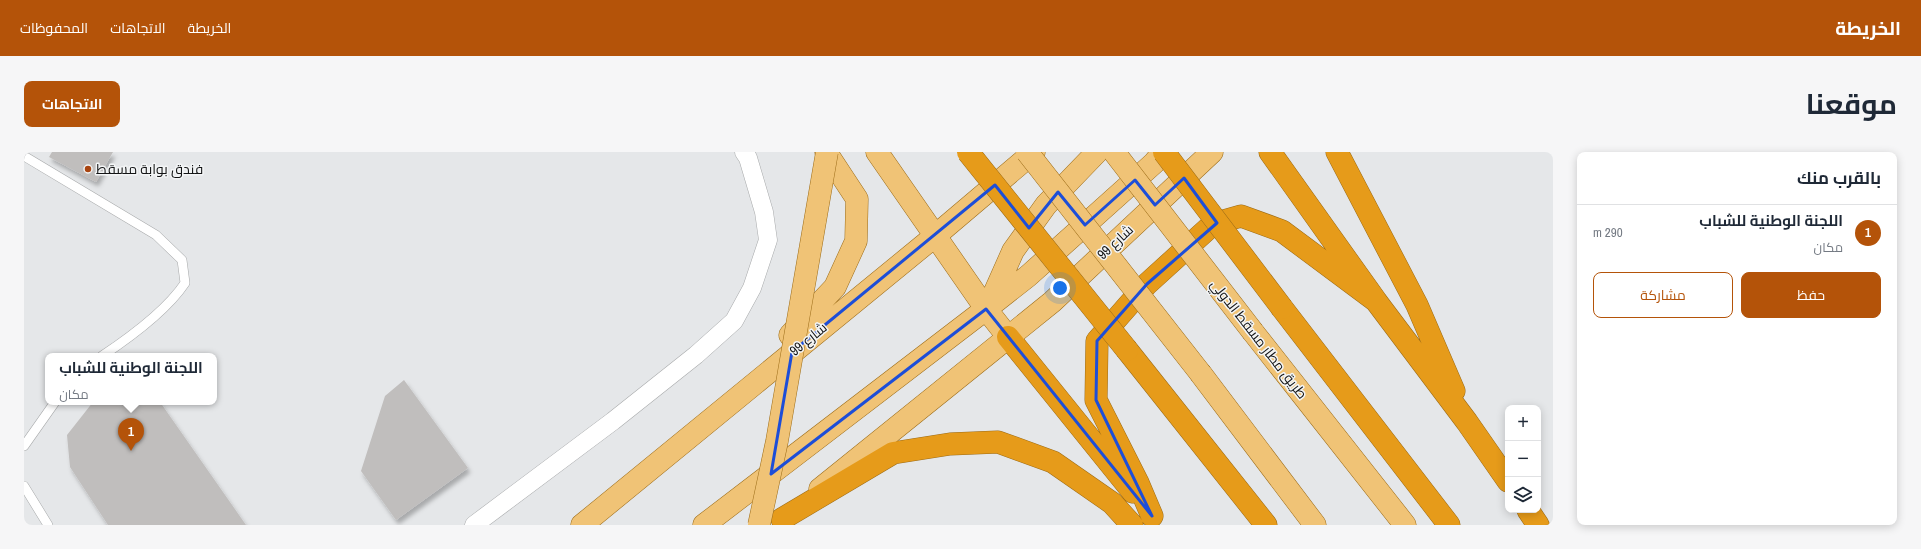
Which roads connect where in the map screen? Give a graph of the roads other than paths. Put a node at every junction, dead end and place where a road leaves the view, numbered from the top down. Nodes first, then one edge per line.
1 (744, 152) edge
2 (826, 152) edge
3 (876, 152) edge
4 (968, 152) edge
5 (1027, 152) edge
6 (1034, 152) edge
7 (1097, 152) edge
8 (1114, 152) edge
9 (1163, 152) edge
10 (1212, 152) edge
11 (1270, 152) edge
12 (1337, 152) edge
13 (24, 156) edge
14 (935, 236) junction
15 (1376, 301) junction
16 (986, 309) junction
17 (1008, 337) junction
18 (106, 353) edge
19 (54, 405) edge
20 (705, 422) junction
21 (1467, 422) junction
22 (24, 446) edge
23 (1505, 477) edge
24 (24, 486) edge
25 (1530, 513) edge
26 (1156, 520) edge
27 (778, 522) edge
28 (48, 525) edge
29 (474, 525) edge
30 (582, 525) edge
31 (704, 525) edge
32 (759, 525) edge
33 (1132, 525) edge
34 (1266, 525) edge
35 (1315, 525) edge
36 (1405, 525) edge
37 (1449, 525) edge
38 (1538, 525) edge

1 - 29 street
2 - 20 main road
2 - 32 main road, bridge
3 - 14 main road
4 - 34 highway, bridge
5 - 35 main road, bridge
6 - 14 main road, 99 شارع
7 - 16 main road
8 - 36 main road, طريق مطار مسقط الدولي, bridge
9 - 16 main road
9 - 37 highway, bridge
10 - 17 main road, 99 شارع
11 - 15 highway
12 - 21 highway
13 - 18 lane
14 - 16 main road
14 - 20 main road, 99 شارع
15 - 21 highway
15 - 26 highway
16 - 17 main road
16 - 31 main road
17 - 26 highway
17 - 27 main road, 99 شارع
19 - 22 lane
20 - 30 main road, 99 شارع
21 - 23 highway
24 - 28 lane
25 - 38 highway
27 - 33 highway

